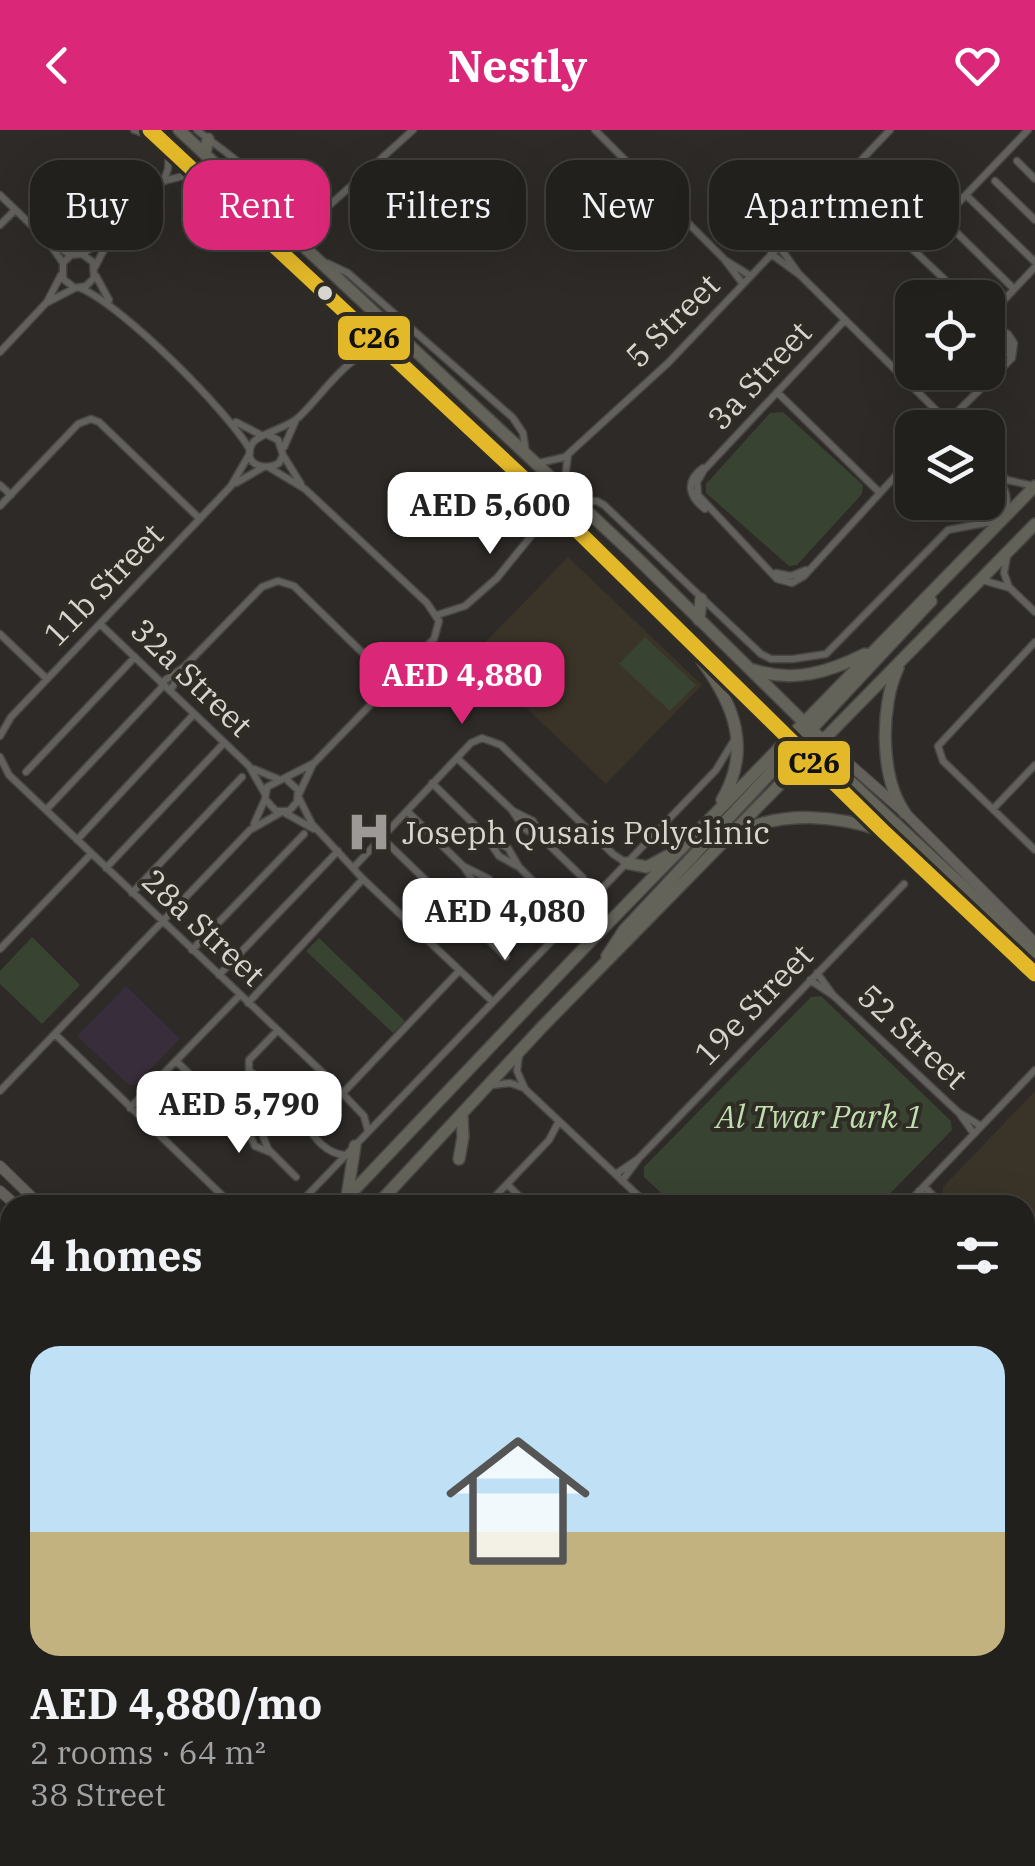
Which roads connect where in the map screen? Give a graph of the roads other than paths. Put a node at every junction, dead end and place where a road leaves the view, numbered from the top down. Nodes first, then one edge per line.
1 (134, 130) edge
2 (179, 130) edge
3 (196, 130) edge
4 (413, 130) edge
5 (595, 130) edge
6 (890, 130) edge
7 (1028, 130) edge
8 (154, 133) edge
9 (208, 139) junction
10 (168, 147) junction
11 (205, 154) junction
12 (211, 160) edge
13 (235, 160) edge
14 (862, 160) edge
15 (183, 161) edge
16 (1017, 161) dead end
17 (183, 177) edge
18 (1035, 179) edge
19 (994, 181) dead end
20 (164, 182) joint
21 (0, 195) edge
22 (966, 195) junction
23 (959, 202) edge
24 (330, 206) edge
25 (15, 210) junction
26 (1035, 220) edge
27 (30, 224) edge
28 (0, 226) edge
29 (959, 235) edge
30 (54, 250) edge
31 (63, 250) edge
32 (88, 250) edge
33 (105, 250) edge
34 (280, 250) edge
35 (307, 250) edge
36 (314, 250) edge
37 (775, 250) edge
38 (782, 250) edge
39 (913, 250) edge
40 (82, 254) junction
41 (771, 254) junction
42 (71, 255) junction
43 (315, 257) junction
44 (724, 260) junction
45 (63, 262) junction
46 (1035, 264) edge
47 (95, 270) junction
48 (61, 274) junction
49 (800, 275) junction
50 (751, 276) junction
51 (945, 280) edge
52 (743, 284) junction
53 (78, 288) junction
54 (1014, 289) junction
55 (1005, 299) edge
56 (47, 302) junction
57 (116, 309) junction
58 (846, 320) junction
59 (364, 327) junction
60 (1005, 332) edge
61 (386, 348) junction
62 (0, 352) edge
63 (352, 363) junction
64 (1005, 364) edge
65 (982, 390) edge
66 (776, 392) junction
67 (937, 410) edge
68 (964, 410) edge
69 (231, 419) junction
70 (296, 420) junction
71 (265, 435) junction
72 (250, 451) junction
73 (283, 452) junction
74 (568, 454) junction
75 (530, 458) junction
76 (266, 468) junction
77 (895, 476) edge
78 (1005, 479) edge
79 (0, 485) edge
80 (231, 486) junction
81 (1035, 486) edge
82 (305, 489) junction
83 (564, 489) junction
84 (880, 492) junction
85 (10, 495) junction
86 (541, 495) junction
87 (578, 502) junction
88 (0, 506) edge
89 (1005, 517) edge
90 (200, 519) junction
91 (1002, 520) junction
92 (1035, 524) edge
93 (1010, 550) junction
94 (978, 580) junction
95 (1010, 588) junction
96 (701, 599) junction
97 (1035, 612) edge
98 (437, 615) junction
99 (699, 620) junction
100 (100, 624) junction
101 (0, 634) edge
102 (1035, 642) edge
103 (693, 644) junction
104 (874, 650) junction
105 (135, 657) junction
106 (904, 658) junction
107 (750, 669) junction
108 (46, 680) junction
109 (393, 682) junction
110 (165, 686) junction
111 (194, 714) junction
112 (11, 716) junction
113 (0, 723) edge
114 (800, 734) junction
115 (0, 736) edge
116 (736, 737) junction
117 (224, 743) junction
118 (815, 749) junction
119 (0, 757) edge
120 (457, 758) junction
121 (314, 763) junction
122 (1035, 764) edge
123 (249, 766) junction
124 (0, 772) edge
125 (26, 772) dead end
126 (10, 775) junction
127 (242, 777) dead end
128 (282, 779) junction
129 (432, 784) junction
130 (266, 796) junction
131 (299, 797) junction
132 (992, 809) junction
133 (46, 810) junction
134 (407, 810) junction
135 (283, 812) junction
136 (905, 813) junction
137 (711, 817) junction
138 (250, 830) junction
139 (882, 831) junction
140 (319, 832) junction
141 (304, 834) dead end
142 (381, 837) junction
143 (728, 839) junction
144 (77, 840) junction
145 (683, 846) junction
146 (1035, 850) edge
147 (338, 851) junction
148 (91, 854) junction
149 (626, 863) junction
150 (464, 866) junction
151 (354, 867) junction
152 (106, 868) junction
153 (583, 878) dead end
154 (363, 879) junction
155 (904, 884) dead end
156 (132, 893) junction
157 (440, 894) junction
158 (497, 896) junction
159 (557, 905) dead end
160 (164, 923) junction
161 (474, 924) junction
162 (533, 932) dead end
163 (1035, 943) edge
164 (0, 949) edge
165 (192, 950) junction
166 (1035, 953) edge
167 (506, 957) dead end
168 (603, 964) junction
169 (459, 971) junction
170 (817, 973) junction
171 (1035, 974) edge
172 (219, 975) junction
173 (810, 980) junction
174 (240, 995) junction
175 (834, 996) junction
176 (492, 1002) junction
177 (248, 1003) junction
178 (278, 1030) junction
179 (55, 1034) junction
180 (521, 1050) junction
181 (176, 1061) junction
182 (1035, 1070) edge
183 (486, 1088) junction
184 (525, 1089) junction
185 (0, 1091) edge
186 (342, 1094) junction
187 (130, 1108) junction
188 (958, 1112) junction
189 (462, 1114) junction
190 (364, 1116) junction
191 (378, 1120) junction
192 (559, 1121) junction
193 (245, 1124) junction
194 (981, 1126) junction
195 (570, 1131) junction
196 (368, 1132) junction
197 (974, 1134) junction
198 (549, 1140) junction
199 (350, 1151) junction
200 (272, 1153) junction
201 (460, 1159) dead end
202 (0, 1166) edge
203 (296, 1177) dead end
204 (619, 1178) junction
205 (507, 1184) junction
206 (922, 1189) junction
207 (30, 1195) edge
208 (221, 1195) edge
209 (308, 1195) edge
210 (345, 1195) edge
211 (351, 1195) edge
212 (387, 1195) edge
213 (497, 1195) edge
214 (518, 1195) edge
215 (637, 1195) edge
216 (916, 1195) edge
217 (928, 1195) edge

1 - 8 street
2 - 11 main road
3 - 9 street
4 - 24 street
5 - 44 street
6 - 14 street, 5 Street
7 - 22 street
8 - 10 main road
9 - 11 main road
9 - 13 street
10 - 15 main road
10 - 20 street
11 - 12 main road
16 - 18 street
17 - 20 street
19 - 26 street
21 - 25 street
22 - 23 street
22 - 46 street
25 - 27 street
25 - 28 street
29 - 54 street
30 - 45 street
31 - 42 street
32 - 40 street
33 - 47 street
34 - 59 main road
35 - 43 main road
36 - 43 street
37 - 41 street, 5 Street
38 - 49 street
39 - 51 street
40 - 42 street
40 - 47 street
41 - 49 street
41 - 50 street, 5 Street
42 - 45 street
43 - 75 main road
44 - 50 street
44 - 52 street
45 - 48 street
46 - 54 street
47 - 53 street
47 - 57 street
48 - 53 street
48 - 56 street
49 - 58 street
50 - 52 street, 5 Street
52 - 74 street, 5 Street
53 - 56 street
53 - 57 street
54 - 55 street
56 - 62 street
57 - 69 street
58 - 66 street, 3a Street
58 - 67 street
59 - 61 main road
59 - 63 street
60 - 64 street
61 - 63 street
61 - 86 main road
63 - 70 street
65 - 68 street
66 - 84 street
66 - 84 street, 3a Street
69 - 71 street
69 - 72 street
70 - 71 street
70 - 73 street
71 - 72 street
71 - 73 street
72 - 76 street
72 - 80 street, 11b Street
73 - 76 street
73 - 82 street
74 - 75 street, 5 Street
74 - 83 street
75 - 83 main road
76 - 80 street, 11b Street
76 - 82 street
77 - 84 street
78 - 81 street
79 - 85 street
80 - 90 street, 11b Street
81 - 89 main road
82 - 98 street
83 - 87 main road
85 - 88 street
85 - 90 street
86 - 98 street
86 - 103 main road
87 - 96 street
87 - 99 main road
90 - 100 street, 11b Street
91 - 96 street
91 - 104 main road
91 - 114 main road
92 - 93 main road
93 - 94 main road
93 - 95 street
94 - 95 street
94 - 106 main road
95 - 97 street
96 - 99 main road
98 - 109 street
99 - 107 main road
100 - 105 street, 32a Street
100 - 108 street, 11b Street
101 - 108 street
102 - 132 street
103 - 114 main road
103 - 116 main road
104 - 107 main road
104 - 114 main road
105 - 110 street, 32a Street
105 - 125 street
106 - 118 main road
106 - 136 main road
107 - 114 main road
108 - 112 street, 11b Street
109 - 110 street
109 - 121 street
110 - 111 street, 32a Street
110 - 133 street
111 - 117 street, 32a Street
111 - 144 street
112 - 113 street, 11b Street
112 - 115 street, 11b Street
114 - 118 main road
114 - 118 main road
114 - 137 main road
114 - 168 main road
116 - 137 main road
116 - 149 street
117 - 123 street, 32a Street
117 - 152 street
118 - 136 main road
118 - 139 main road
118 - 143 main road
118 - 166 main road
119 - 126 street, 28a Street
120 - 129 street
120 - 149 street
120 - 153 street
121 - 128 street
121 - 131 street
122 - 132 street
123 - 128 street, 32a Street
123 - 130 street, 32a Street
124 - 126 street, 28a Street
126 - 133 street, 28a Street
127 - 156 street
128 - 130 street
128 - 131 street
129 - 134 street
129 - 159 street
130 - 135 street
130 - 138 street
131 - 135 street
131 - 140 street
132 - 146 street
133 - 144 street, 28a Street
134 - 142 street
134 - 150 street
135 - 138 street
135 - 140 street
136 - 163 main road
137 - 145 main road
138 - 160 street
139 - 143 main road
139 - 171 main road
140 - 147 street
141 - 165 street
142 - 151 street
142 - 157 street
143 - 168 main road
144 - 148 street, 28a Street
145 - 149 main road
145 - 211 main road
147 - 151 street
147 - 172 street
148 - 152 street, 28a Street
148 - 164 street
149 - 176 street
150 - 158 street
150 - 158 street
151 - 154 street
152 - 156 street, 28a Street
154 - 169 street
154 - 177 street
155 - 170 street, 19e Street
156 - 160 street, 28a Street
157 - 161 street
157 - 161 street
158 - 162 street
160 - 165 street, 28a Street
160 - 179 street
161 - 167 street
165 - 172 street, 28a Street
168 - 180 main road
169 - 176 street
169 - 186 street
170 - 173 street, 19e Street
170 - 175 street, 52 Street
172 - 174 street, 28a Street
173 - 175 street, 52 Street
173 - 204 street, 19e Street
174 - 177 street, 28a Street
174 - 181 street
175 - 188 street, 52 Street
176 - 191 street
177 - 178 street, 28a Street
178 - 186 street, 28a Street
178 - 199 street
179 - 185 street
179 - 187 street
180 - 183 main road
180 - 184 street
181 - 187 street
181 - 193 street
182 - 194 street
183 - 184 street
183 - 189 main road
184 - 192 street
186 - 190 street, 28a Street
187 - 208 street
188 - 194 street, 52 Street
188 - 197 street, 52 Street
189 - 201 main road
189 - 212 main road
190 - 191 street, 28a Street
190 - 196 street
191 - 196 street
192 - 195 street
192 - 198 street
193 - 200 street
193 - 200 street
194 - 197 street
195 - 198 street
195 - 204 street
196 - 199 street
197 - 206 street
198 - 205 street
199 - 209 street
199 - 210 main road
200 - 203 street
202 - 207 main road
204 - 215 street
205 - 213 street
205 - 214 street
206 - 216 street
206 - 217 street

